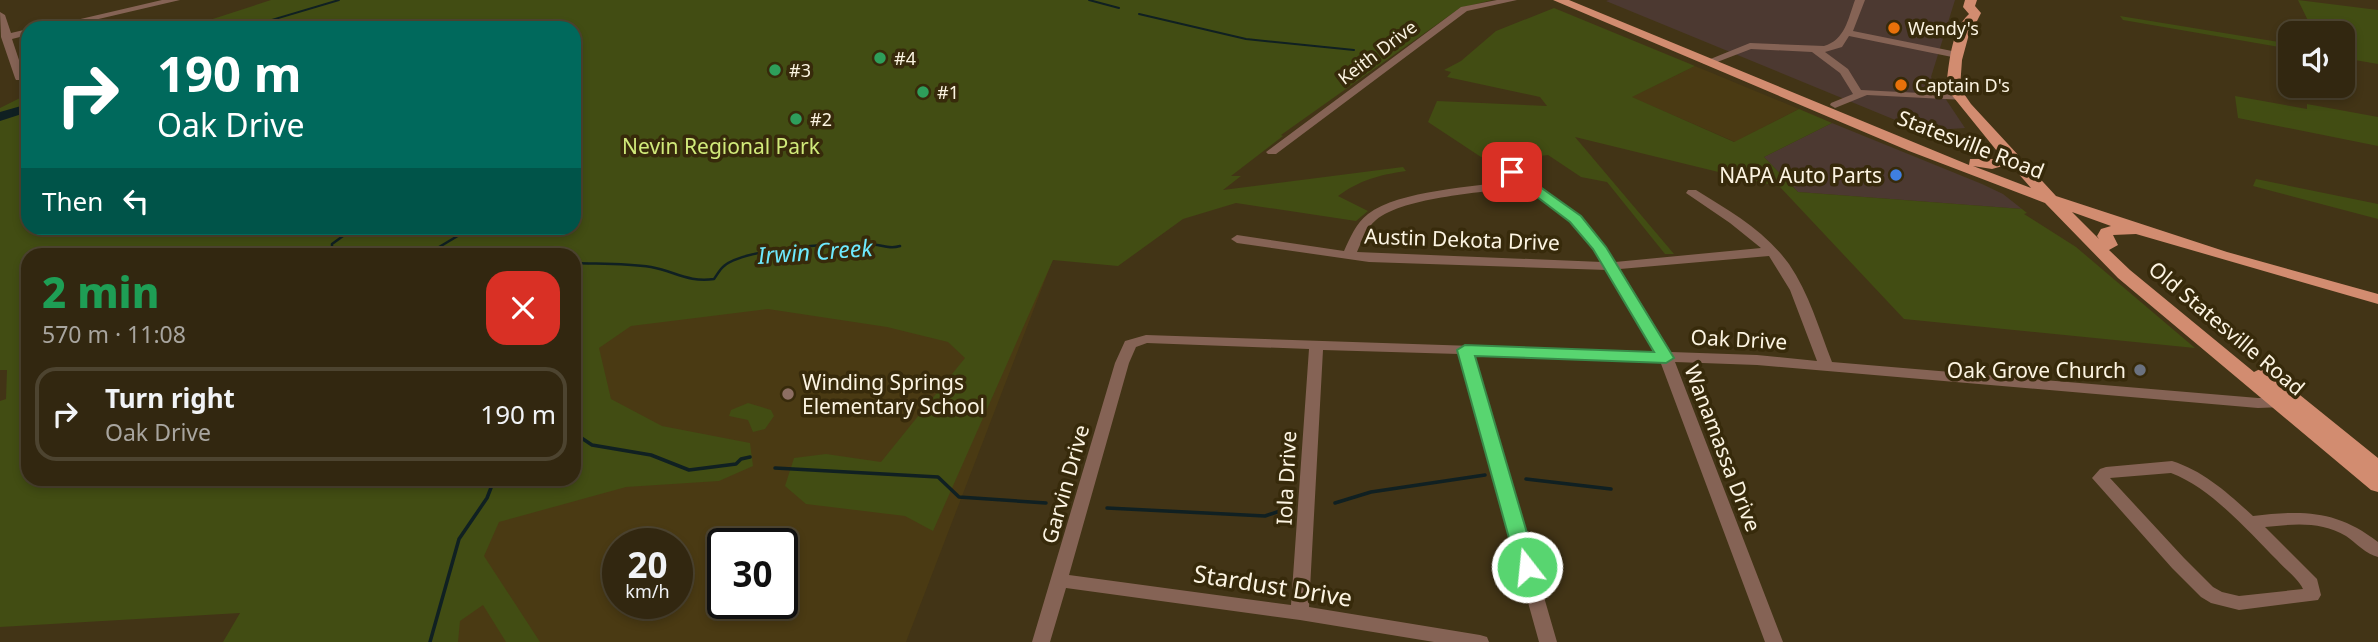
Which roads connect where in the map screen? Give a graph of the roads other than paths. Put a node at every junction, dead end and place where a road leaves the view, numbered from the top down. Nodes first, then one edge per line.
1 (175, 0) edge
2 (1512, 0) edge
3 (1559, 0) edge
4 (1573, 0) edge
5 (1860, 0) edge
6 (1968, 9) edge
7 (0, 15) edge
8 (79, 21) edge
9 (1847, 33) junction
10 (21, 34) edge
11 (6, 37) junction
12 (1814, 48) junction
13 (1957, 55) junction
14 (1714, 60) junction
15 (20, 78) dead end
16 (1956, 79) junction
17 (1858, 93) junction
18 (1959, 98) junction
19 (1835, 105) junction
20 (2006, 148) junction
21 (1272, 152) dead end
22 (1498, 161) dead end
23 (1975, 162) junction
24 (1526, 182) junction
25 (2039, 186) junction
26 (1692, 193) dead end
27 (2062, 201) junction
28 (2152, 235) junction
29 (1237, 239) dead end
30 (2110, 245) junction
31 (1770, 251) junction
32 (1349, 255) junction
33 (1611, 266) junction
34 (2378, 289) edge
35 (2378, 299) edge
36 (1136, 341) joint
37 (1316, 345) junction
38 (1465, 350) junction
39 (1666, 358) junction
40 (1826, 365) junction
41 (2287, 402) junction
42 (2378, 469) edge
43 (2378, 485) edge
44 (2248, 523) junction
45 (2378, 551) edge
46 (1059, 580) junction
47 (1300, 613) junction
48 (1041, 642) edge
49 (1480, 642) edge
50 (1548, 642) edge
51 (1774, 642) edge

1 - 8 street
2 - 21 street, Keith Drive
3 - 14 main road, Statesville Road
4 - 14 main road, Statesville Road
5 - 9 street
6 - 13 main road
7 - 11 street
9 - 12 street
9 - 13 street
10 - 11 street
11 - 15 street
12 - 14 street
12 - 17 street
13 - 16 main road
14 - 19 main road, Statesville Road
14 - 27 main road, Statesville Road
16 - 18 main road
16 - 27 main road
17 - 18 street
17 - 19 street
18 - 20 main road
19 - 23 main road, Statesville Road
20 - 23 main road
20 - 25 main road
22 - 24 street, Wanamassa Drive
23 - 25 main road, Statesville Road
24 - 32 street
24 - 33 street, Wanamassa Drive
25 - 27 main road
26 - 31 street
27 - 28 main road, Statesville Road
27 - 30 main road, Old Statesville Road
27 - 34 main road, Statesville Road
27 - 41 main road, Old Statesville Road
28 - 30 main road
28 - 35 main road, Statesville Road
29 - 32 street, Austin Dekota Drive
30 - 41 main road, Old Statesville Road
31 - 33 street, Austin Dekota Drive
31 - 40 street
32 - 33 street, Austin Dekota Drive
33 - 39 street, Wanamassa Drive
36 - 37 street, Oak Drive
36 - 46 street, Garvin Drive
37 - 38 street, Oak Drive
37 - 47 street, Iola Drive
38 - 39 street, Oak Drive
38 - 50 street
39 - 40 street, Oak Drive
39 - 51 street, Wanamassa Drive
40 - 41 street, Oak Drive
41 - 42 main road, Old Statesville Road
41 - 43 main road, Old Statesville Road
44 - 44 street
44 - 45 street
46 - 47 street, Stardust Drive
46 - 48 street, Garvin Drive
47 - 49 street, Stardust Drive

